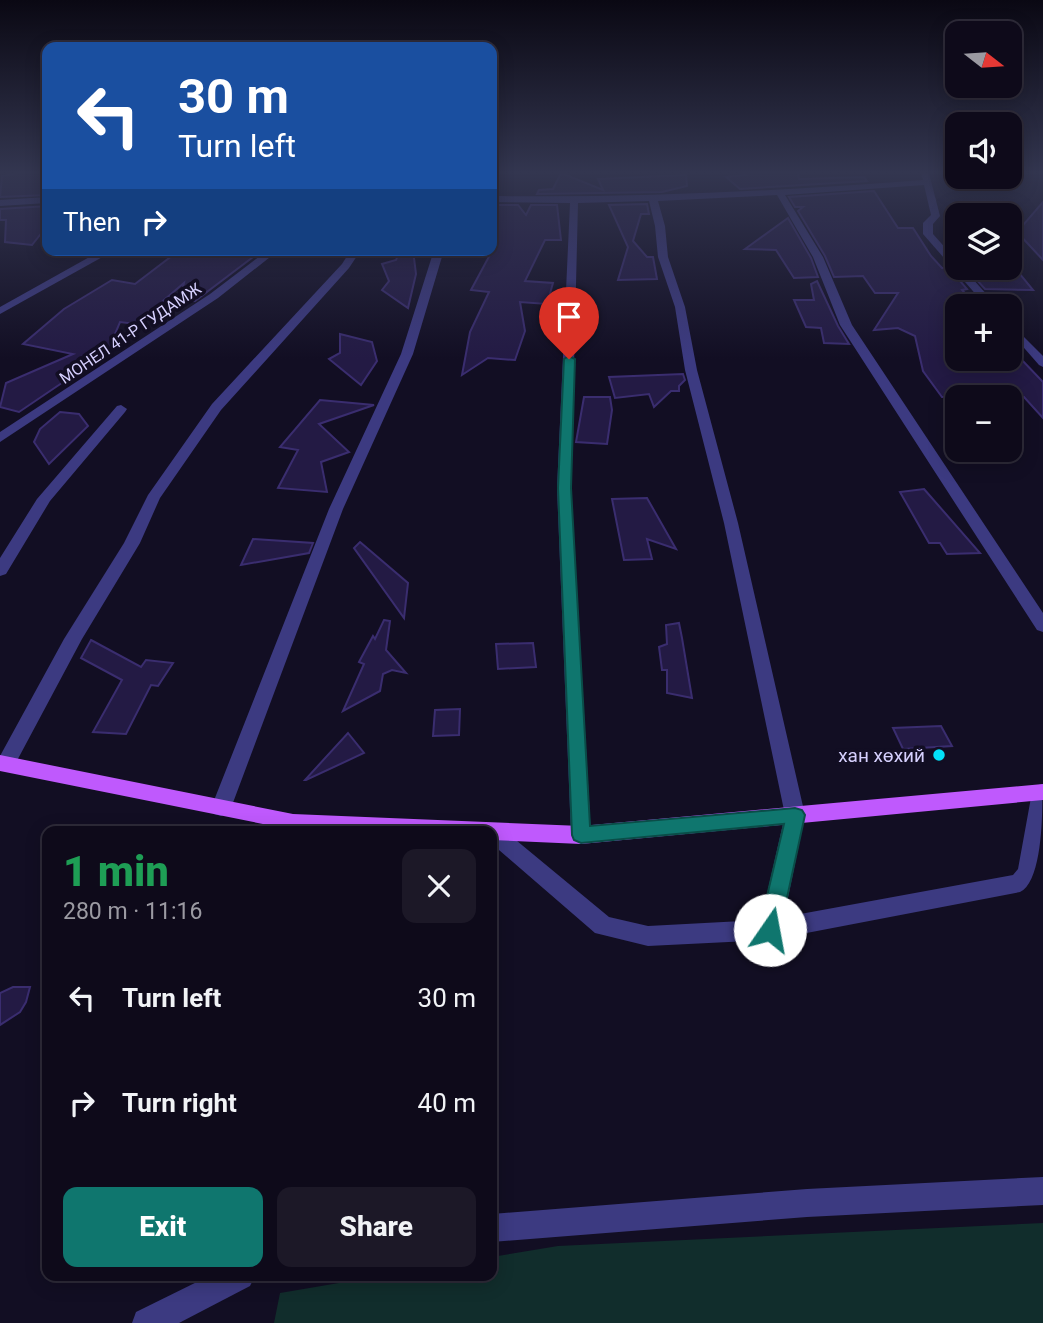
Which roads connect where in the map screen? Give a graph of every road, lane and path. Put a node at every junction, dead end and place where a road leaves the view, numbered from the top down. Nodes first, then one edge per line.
1 (573, 235) edge
2 (659, 235) edge
3 (808, 235) edge
4 (929, 235) edge
5 (945, 253) edge
6 (99, 256) edge
7 (266, 256) edge
8 (352, 256) edge
9 (437, 256) edge
10 (969, 280) edge
11 (982, 294) edge
12 (0, 311) edge
13 (1022, 339) edge
14 (1043, 363) edge
15 (121, 409) dead end
16 (0, 438) edge
17 (0, 571) edge
18 (1043, 626) edge
19 (3, 764) edge
20 (1042, 792) edge
21 (221, 808) junction
22 (795, 815) junction
23 (381, 826) edge
24 (497, 831) edge
25 (581, 835) junction
26 (497, 836) edge
27 (770, 930) junction
28 (1043, 1191) edge
29 (497, 1228) edge
30 (230, 1281) edge
31 (147, 1323) edge

1 - 25 street
2 - 22 street
3 - 18 street
4 - 5 street
6 - 12 street
7 - 16 street, МОНЕЛ 41-Р ГУДАМЖ
8 - 19 street
9 - 21 street
10 - 11 street
13 - 14 street
15 - 17 street
19 - 21 main road
20 - 22 main road
20 - 27 street
21 - 23 main road
22 - 25 main road
22 - 27 street
24 - 25 main road
26 - 27 street
28 - 29 street
30 - 31 street

